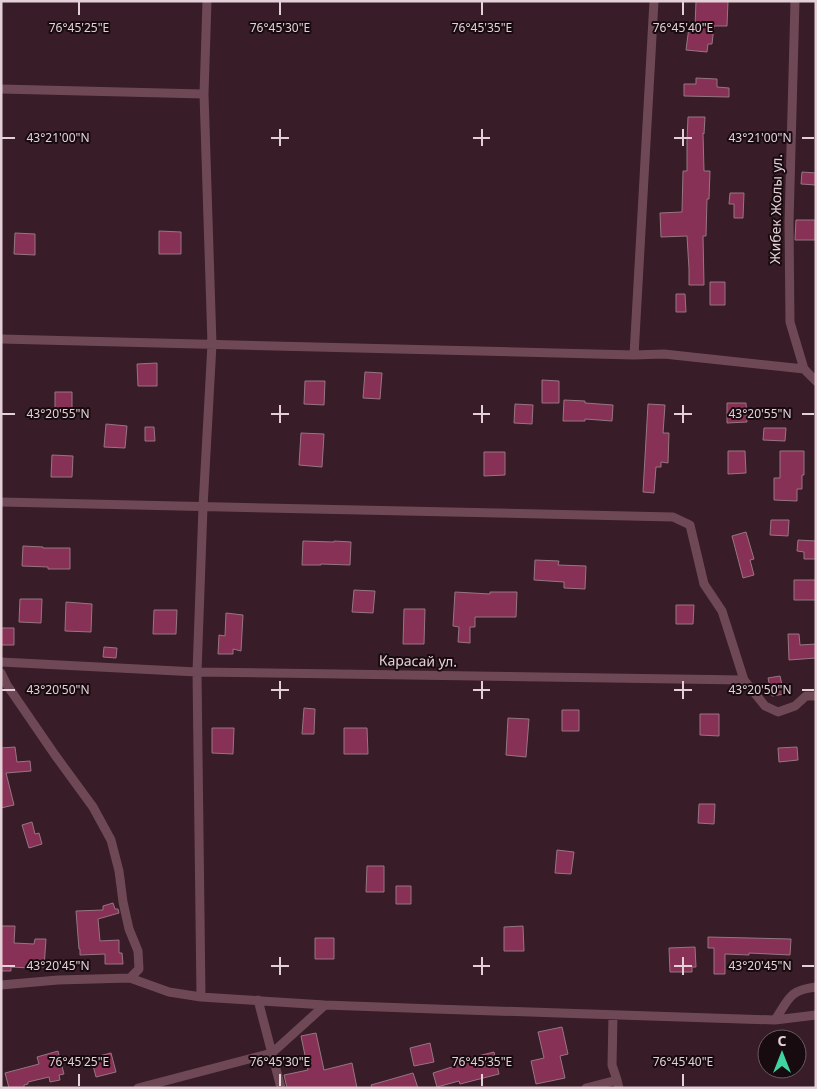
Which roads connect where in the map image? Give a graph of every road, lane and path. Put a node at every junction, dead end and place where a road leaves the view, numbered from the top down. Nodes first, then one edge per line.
1 (207, 1) edge
2 (654, 1) edge
3 (795, 1) edge
4 (1, 89) edge
5 (204, 94) junction
6 (1, 339) edge
7 (212, 344) junction
8 (634, 355) junction
9 (804, 369) junction
10 (815, 379) edge
11 (1, 502) edge
12 (203, 507) junction
13 (1, 662) edge
14 (197, 672) junction
15 (1, 673) edge
16 (744, 680) junction
17 (816, 696) edge
18 (130, 978) junction
19 (1, 984) edge
20 (816, 987) edge
21 (201, 997) junction
22 (258, 1000) junction
23 (325, 1005) junction
24 (613, 1015) junction
25 (816, 1015) edge
26 (775, 1020) junction
27 (272, 1054) junction
28 (618, 1084) edge
29 (138, 1088) edge
30 (281, 1088) edge
31 (586, 1088) edge

1 - 5 street
2 - 8 street
3 - 9 street, Жибек Жолы ул.
4 - 5 street
5 - 7 street
6 - 7 street
7 - 8 street
7 - 12 street
8 - 9 street
9 - 10 street
11 - 12 street
12 - 14 street
12 - 16 street
13 - 14 street, Карасай ул.
14 - 16 street, Карасай ул.
14 - 21 street
15 - 18 street
16 - 17 street
18 - 19 street
18 - 21 street
20 - 26 street
21 - 22 street
22 - 23 street
22 - 27 street
23 - 24 street
23 - 27 street
24 - 26 street
24 - 28 street
25 - 26 street
27 - 29 street
27 - 30 street
28 - 31 street

